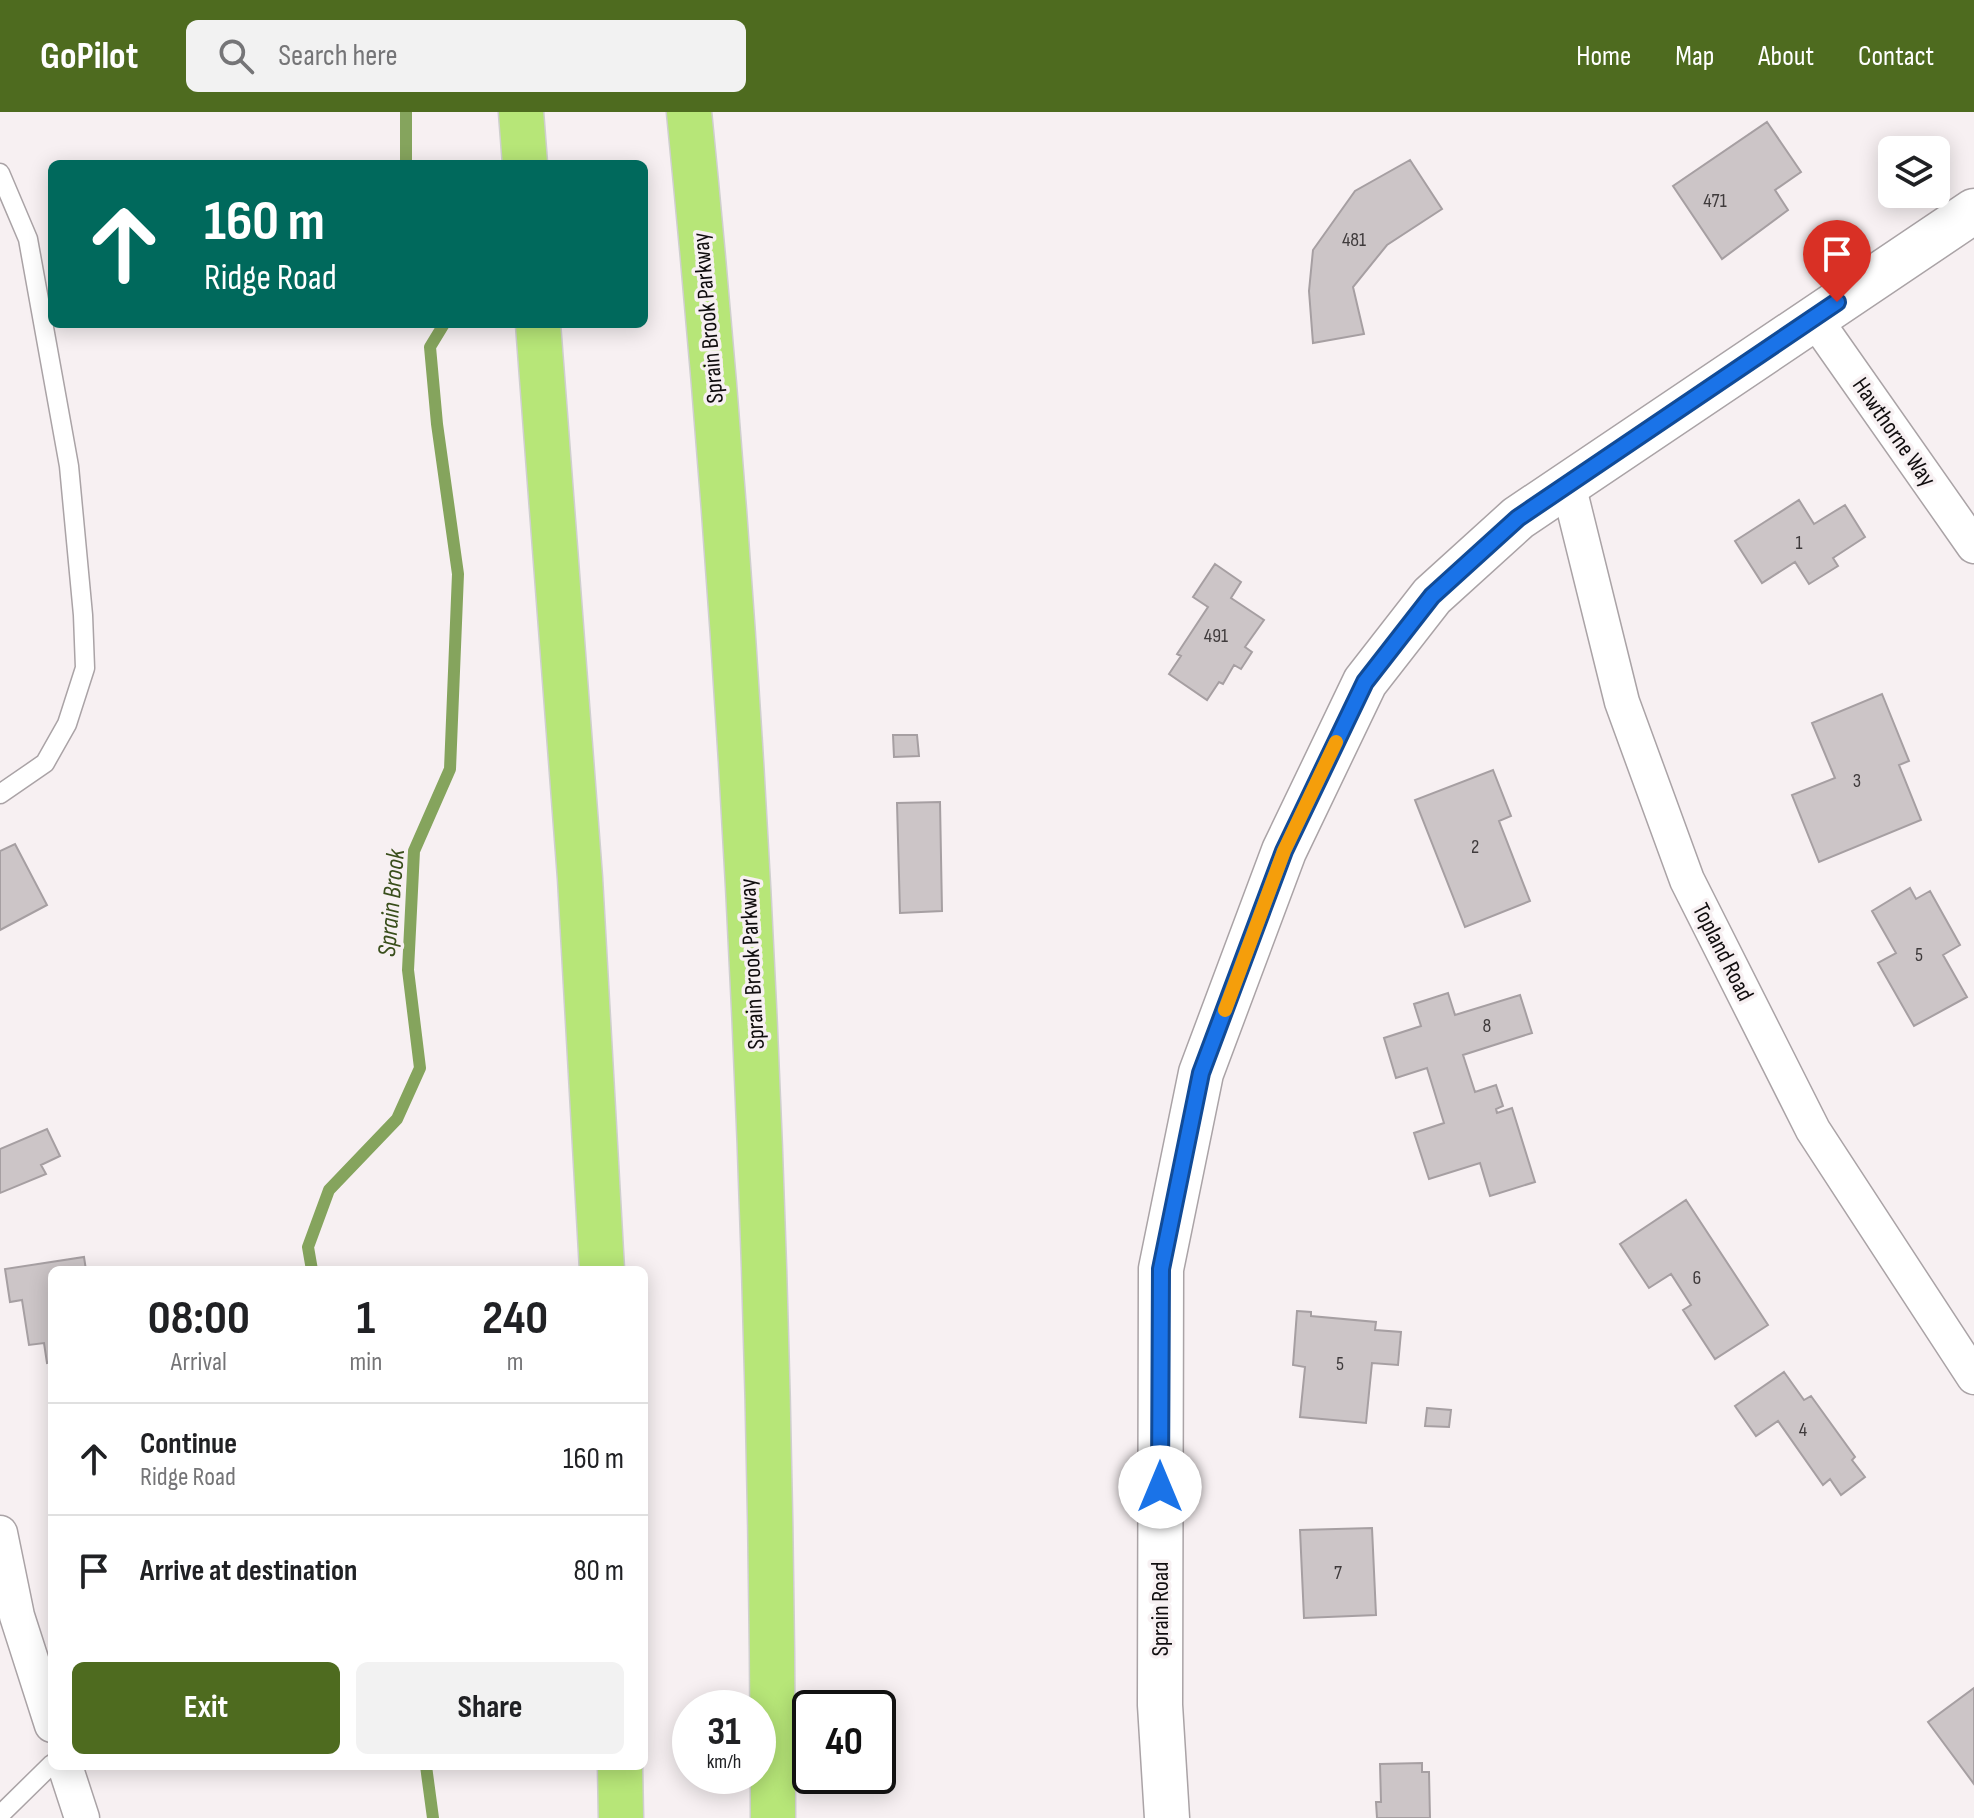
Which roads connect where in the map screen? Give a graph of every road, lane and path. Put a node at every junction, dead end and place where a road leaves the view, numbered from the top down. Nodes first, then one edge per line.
1 (521, 112) edge
2 (689, 112) edge
3 (525, 160) edge
4 (0, 173) edge
5 (1974, 211) edge
6 (1814, 318) junction
7 (538, 328) edge
8 (1568, 484) junction
9 (1974, 546) edge
10 (0, 794) edge
11 (602, 1266) edge
12 (1974, 1377) edge
13 (0, 1533) edge
14 (48, 1713) edge
15 (48, 1768) edge
16 (66, 1770) edge
17 (620, 1770) edge
18 (0, 1815) edge
19 (82, 1818) edge
20 (621, 1818) edge
21 (773, 1818) edge
22 (1167, 1818) edge

1 - 3 highway
2 - 21 highway, Sprain Brook Parkway
4 - 10 lane
5 - 6 street, Sprain Road
6 - 8 street, Sprain Road
6 - 9 street, Hawthorne Way
7 - 11 highway
8 - 12 street, Topland Road
8 - 22 street, Sprain Road
13 - 14 street
15 - 18 lane
16 - 19 street
17 - 20 highway

